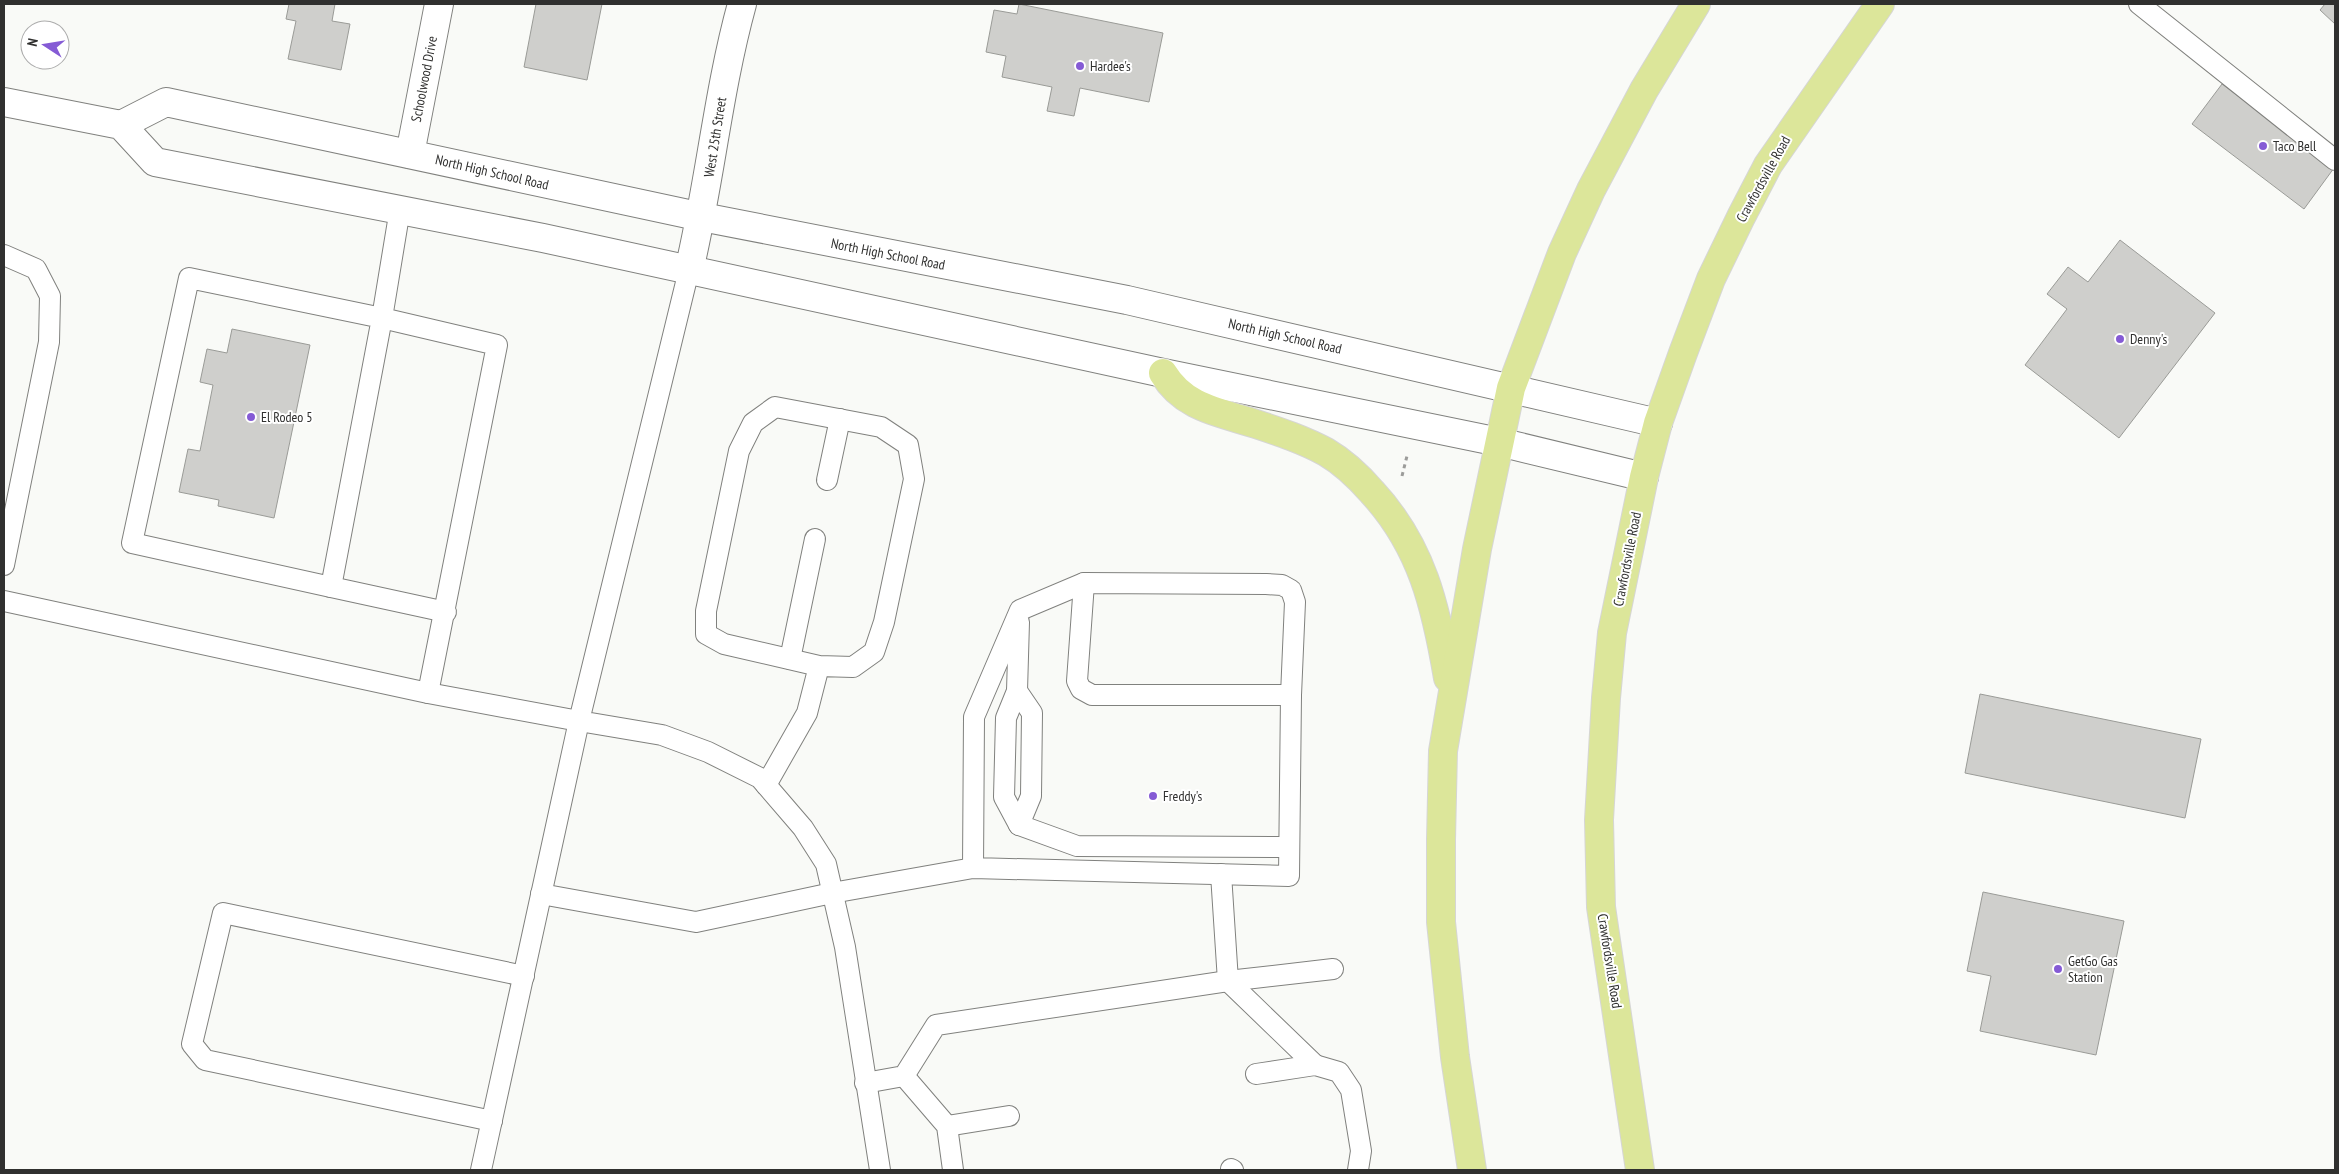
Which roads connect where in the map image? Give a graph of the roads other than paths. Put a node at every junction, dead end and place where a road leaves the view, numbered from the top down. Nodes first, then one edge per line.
1 (439, 4) edge
2 (742, 4) edge
3 (1696, 4) edge
4 (1880, 4) edge
5 (2139, 4) edge
6 (4, 102) edge
7 (121, 125) junction
8 (410, 154) junction
9 (2335, 160) edge
10 (400, 209) junction
11 (702, 217) junction
12 (4, 254) edge
13 (689, 270) junction
14 (382, 318) junction
15 (1163, 373) junction
16 (1512, 388) junction
17 (840, 419) junction
18 (1658, 423) junction
19 (1499, 442) junction
20 (1644, 477) junction
21 (827, 480) dead end
22 (12, 482) edge
23 (815, 539) dead end
24 (4, 565) edge
25 (1084, 583) junction
26 (331, 587) junction
27 (4, 601) edge
28 (1020, 610) junction
29 (446, 612) junction
30 (790, 659) junction
31 (819, 666) junction
32 (428, 693) junction
33 (1291, 695) junction
34 (1452, 696) junction
35 (579, 721) junction
36 (766, 785) junction
37 (1289, 847) junction
38 (973, 868) junction
39 (1221, 874) junction
40 (832, 893) junction
41 (541, 894) junction
42 (1333, 969) dead end
43 (524, 976) junction
44 (1228, 981) junction
45 (1315, 1065) junction
46 (1256, 1074) dead end
47 (904, 1076) junction
48 (864, 1083) junction
49 (1009, 1116) dead end
50 (492, 1122) junction
51 (947, 1126) junction
52 (482, 1170) edge
53 (880, 1170) edge
54 (953, 1170) edge
55 (1358, 1170) edge
56 (1472, 1170) edge
57 (1640, 1170) edge

1 - 8 street, Schoolwood Drive
2 - 11 street, West 25th Street
3 - 16 main road
4 - 18 main road, Crawfordsville Road
5 - 9 lane
6 - 7 street
7 - 8 street, North High School Road
7 - 10 street
8 - 11 street, North High School Road
10 - 13 street
10 - 14 lane
11 - 13 street, West 25th Street
11 - 16 street, North High School Road
12 - 22 lane
13 - 15 street
13 - 35 lane
14 - 26 lane
14 - 26 lane
14 - 29 lane
15 - 19 street
15 - 34 main road
16 - 18 street, North High School Road
16 - 19 main road
17 - 21 lane
17 - 30 lane
17 - 31 lane
18 - 20 main road, Crawfordsville Road
19 - 20 street
19 - 34 main road
20 - 57 main road, Crawfordsville Road
22 - 24 lane
23 - 30 lane
25 - 28 lane
25 - 33 lane
25 - 33 lane
26 - 29 lane
27 - 32 lane
28 - 37 lane
28 - 38 lane
29 - 32 lane
30 - 31 lane
31 - 36 lane
32 - 35 lane
33 - 37 lane
34 - 56 main road
35 - 36 lane
35 - 41 lane
36 - 40 lane
37 - 39 lane
38 - 39 lane
38 - 40 lane
39 - 44 lane
40 - 41 lane
40 - 48 lane
41 - 43 lane
42 - 44 lane
43 - 50 lane
43 - 50 lane
44 - 45 lane
44 - 47 lane
45 - 46 lane
45 - 55 lane
47 - 48 lane
47 - 51 lane
48 - 53 lane
49 - 51 lane
50 - 52 lane
51 - 54 lane

